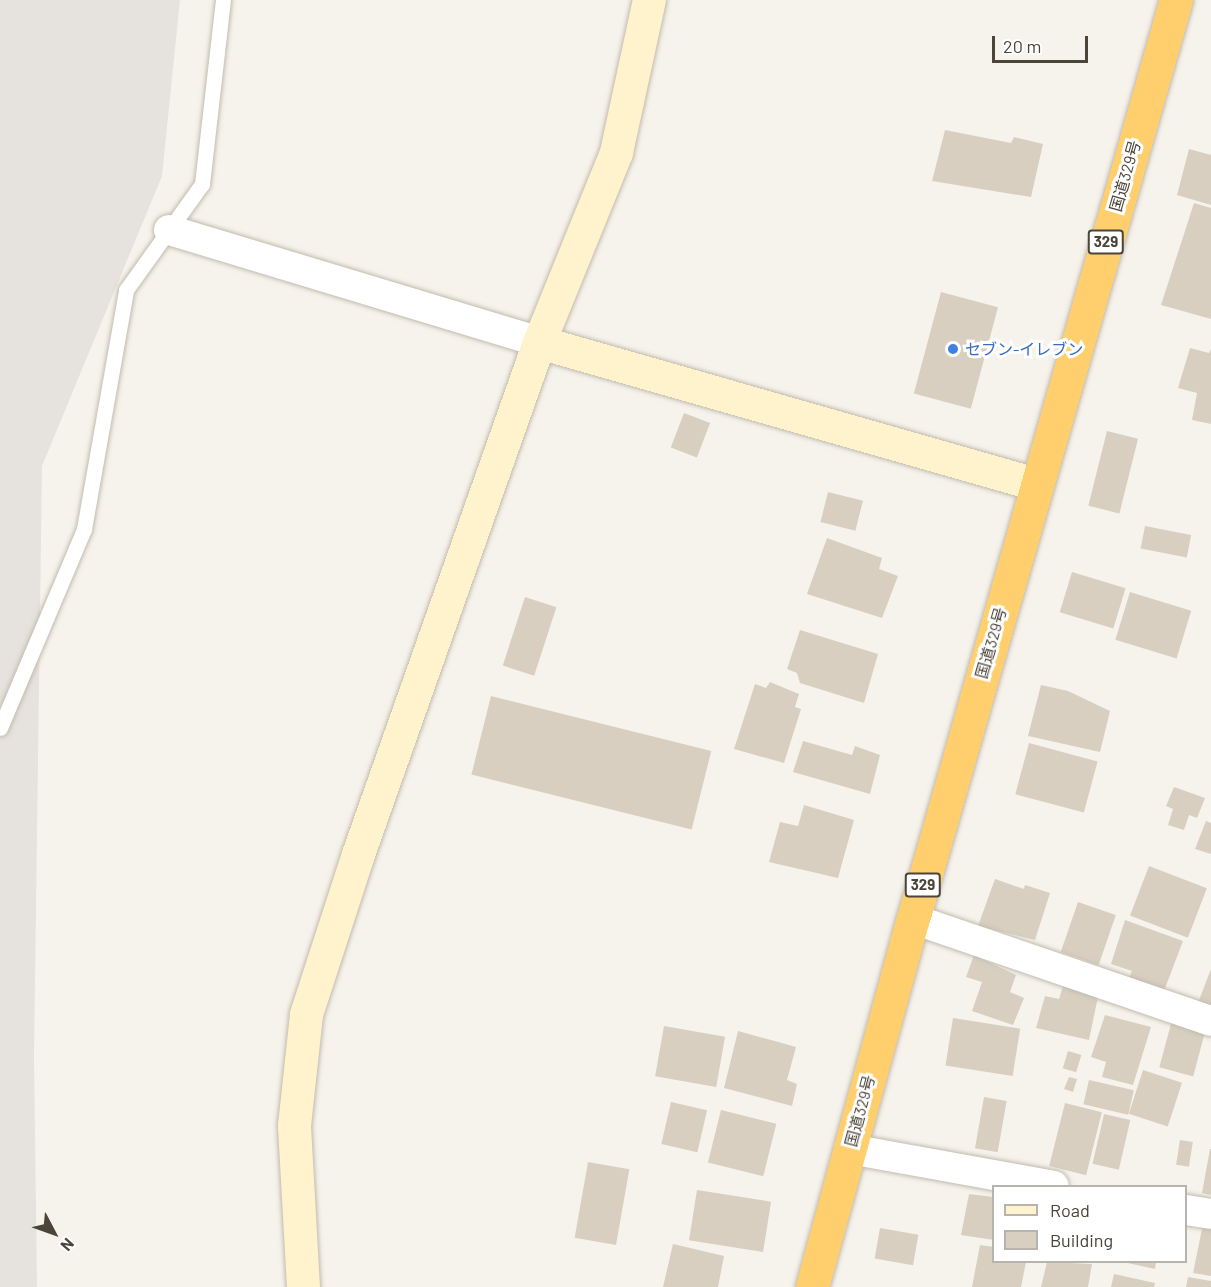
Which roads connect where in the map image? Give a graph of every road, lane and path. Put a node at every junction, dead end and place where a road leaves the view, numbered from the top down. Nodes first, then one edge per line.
1 (223, 0) edge
2 (649, 0) edge
3 (1176, 0) edge
4 (169, 230) junction
5 (539, 342) junction
6 (1036, 484) junction
7 (0, 728) edge
8 (913, 919) junction
9 (1211, 1021) edge
10 (849, 1149) junction
11 (1048, 1185) edge
12 (1187, 1210) edge
13 (1211, 1214) edge
14 (303, 1287) edge
15 (812, 1287) edge

1 - 4 lane
2 - 5 street
3 - 6 highway, 国道329号 / 329
4 - 5 street
4 - 7 lane
5 - 6 street
5 - 14 street
6 - 8 highway, 国道329号 / 329
8 - 9 street
8 - 10 highway, 国道329号 / 329
10 - 11 street
10 - 15 highway, 国道329号 / 329
12 - 13 street

